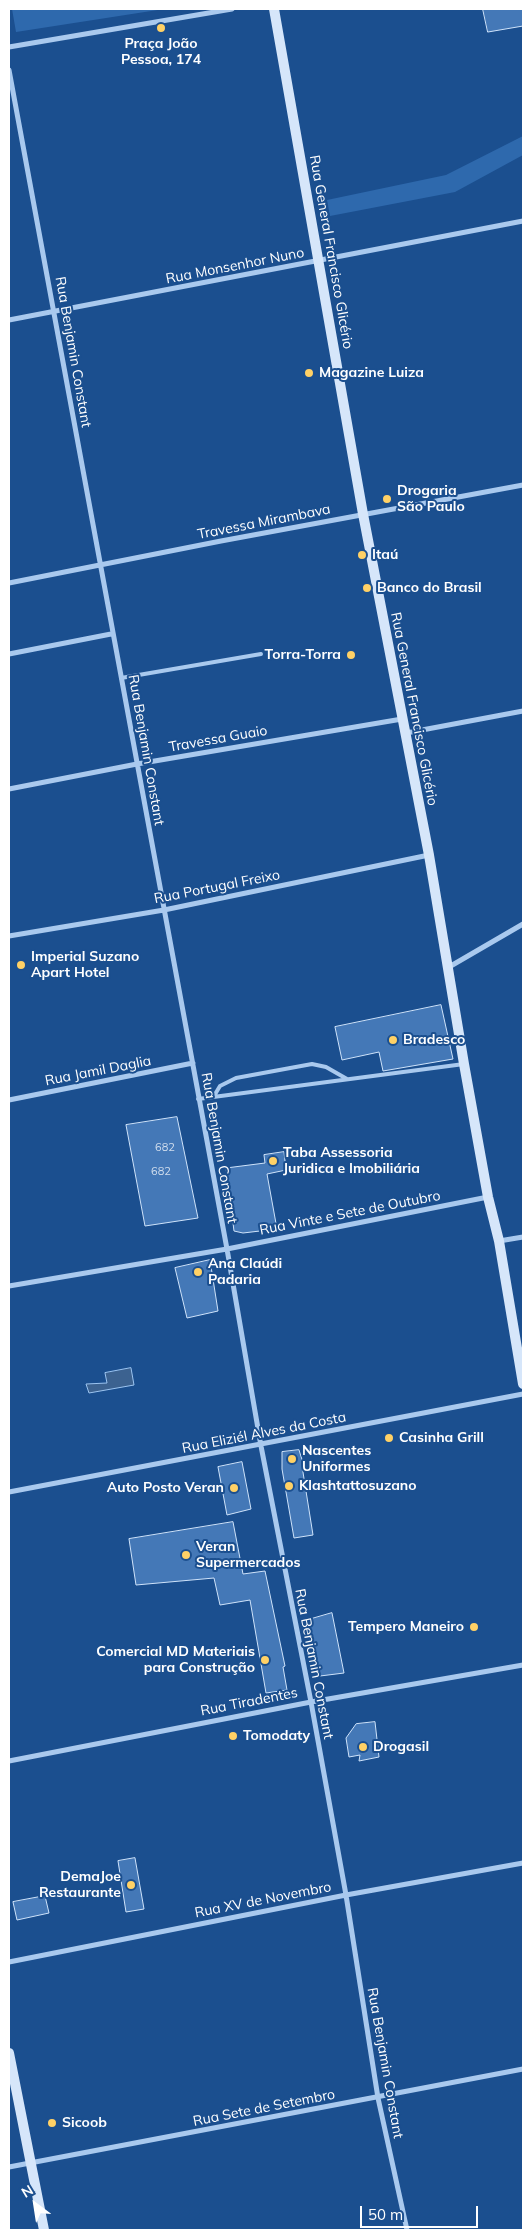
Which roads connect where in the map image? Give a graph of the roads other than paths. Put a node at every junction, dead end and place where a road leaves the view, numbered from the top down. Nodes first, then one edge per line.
1 (232, 9) edge
2 (274, 9) edge
3 (9, 47) edge
4 (9, 70) edge
5 (523, 221) edge
6 (320, 261) junction
7 (54, 313) junction
8 (9, 320) edge
9 (523, 485) edge
10 (363, 514) junction
11 (101, 566) junction
12 (9, 583) edge
13 (112, 634) junction
14 (9, 654) edge
15 (261, 654) dead end
16 (121, 678) junction
17 (523, 711) edge
18 (402, 719) junction
19 (406, 733) junction
20 (137, 764) junction
21 (9, 789) edge
22 (429, 855) junction
23 (164, 910) junction
24 (523, 924) edge
25 (9, 936) edge
26 (449, 967) junction
27 (192, 1063) junction
28 (464, 1064) junction
29 (346, 1079) junction
30 (214, 1096) junction
31 (198, 1099) junction
32 (9, 1100) edge
33 (488, 1197) junction
34 (523, 1237) edge
35 (499, 1241) junction
36 (227, 1249) junction
37 (9, 1286) edge
38 (523, 1384) edge
39 (523, 1394) edge
40 (261, 1446) junction
41 (9, 1492) edge
42 (523, 1665) edge
43 (310, 1702) junction
44 (9, 1761) edge
45 (523, 1863) edge
46 (346, 1895) junction
47 (9, 1962) edge
48 (9, 2053) edge
49 (523, 2069) edge
50 (378, 2098) junction
51 (32, 2163) junction
52 (9, 2167) edge
53 (44, 2230) edge
54 (406, 2230) edge

1 - 3 street
2 - 6 main road, Rua General Francisco Glicério
4 - 7 street, Rua Benjamin Constant
5 - 6 street, Rua Monsenhor Nuno
6 - 7 street, Rua Monsenhor Nuno
6 - 10 main road, Rua General Francisco Glicério
7 - 8 street, Rua Monsenhor Nuno
7 - 11 street, Rua Benjamin Constant
9 - 10 street, Travessa Mirambava
10 - 11 street, Travessa Mirambava
10 - 18 main road, Rua General Francisco Glicério
11 - 12 street, Travessa Mirambava
11 - 13 street, Rua Benjamin Constant
13 - 14 street
13 - 16 street, Rua Benjamin Constant
15 - 16 lane
16 - 20 street, Rua Benjamin Constant
17 - 19 street
18 - 19 main road, Rua General Francisco Glicério
18 - 20 street, Travessa Guaio
19 - 22 main road, Rua General Francisco Glicério
20 - 21 street, Travessa Guaio
20 - 23 street, Rua Benjamin Constant
22 - 23 street, Rua Portugal Freixo
22 - 26 main road, Rua General Francisco Glicério
23 - 25 street, Rua Portugal Freixo
23 - 27 street, Rua Benjamin Constant
24 - 26 street
26 - 28 main road, Rua General Francisco Glicério
27 - 31 street, Rua Benjamin Constant
27 - 32 street, Rua Jamil Daglia
28 - 29 lane
28 - 33 main road, Rua General Francisco Glicério
29 - 30 lane
29 - 30 lane
30 - 31 lane
31 - 36 street, Rua Benjamin Constant
33 - 35 main road, Rua General Francisco Glicério
33 - 36 street, Rua Vinte e Sete de Outubro
34 - 35 street
35 - 38 main road, Rua General Francisco Glicério
36 - 37 street, Rua Vinte e Sete de Outubro
36 - 40 street, Rua Benjamin Constant
39 - 40 street, Rua Eliziél Alves da Costa
40 - 41 street, Rua Eliziél Alves da Costa
40 - 43 street, Rua Benjamin Constant
42 - 43 street, Rua Tiradentes
43 - 44 street, Rua Tiradentes
43 - 46 street, Rua Benjamin Constant
45 - 46 street, Rua XV de Novembro
46 - 47 street, Rua XV de Novembro
46 - 50 street, Rua Benjamin Constant
48 - 51 main road
49 - 50 street, Rua Sete de Setembro
50 - 51 street, Rua Sete de Setembro
50 - 54 street, Rua Benjamin Constant
51 - 52 street, Rua Sete de Setembro
51 - 53 main road

